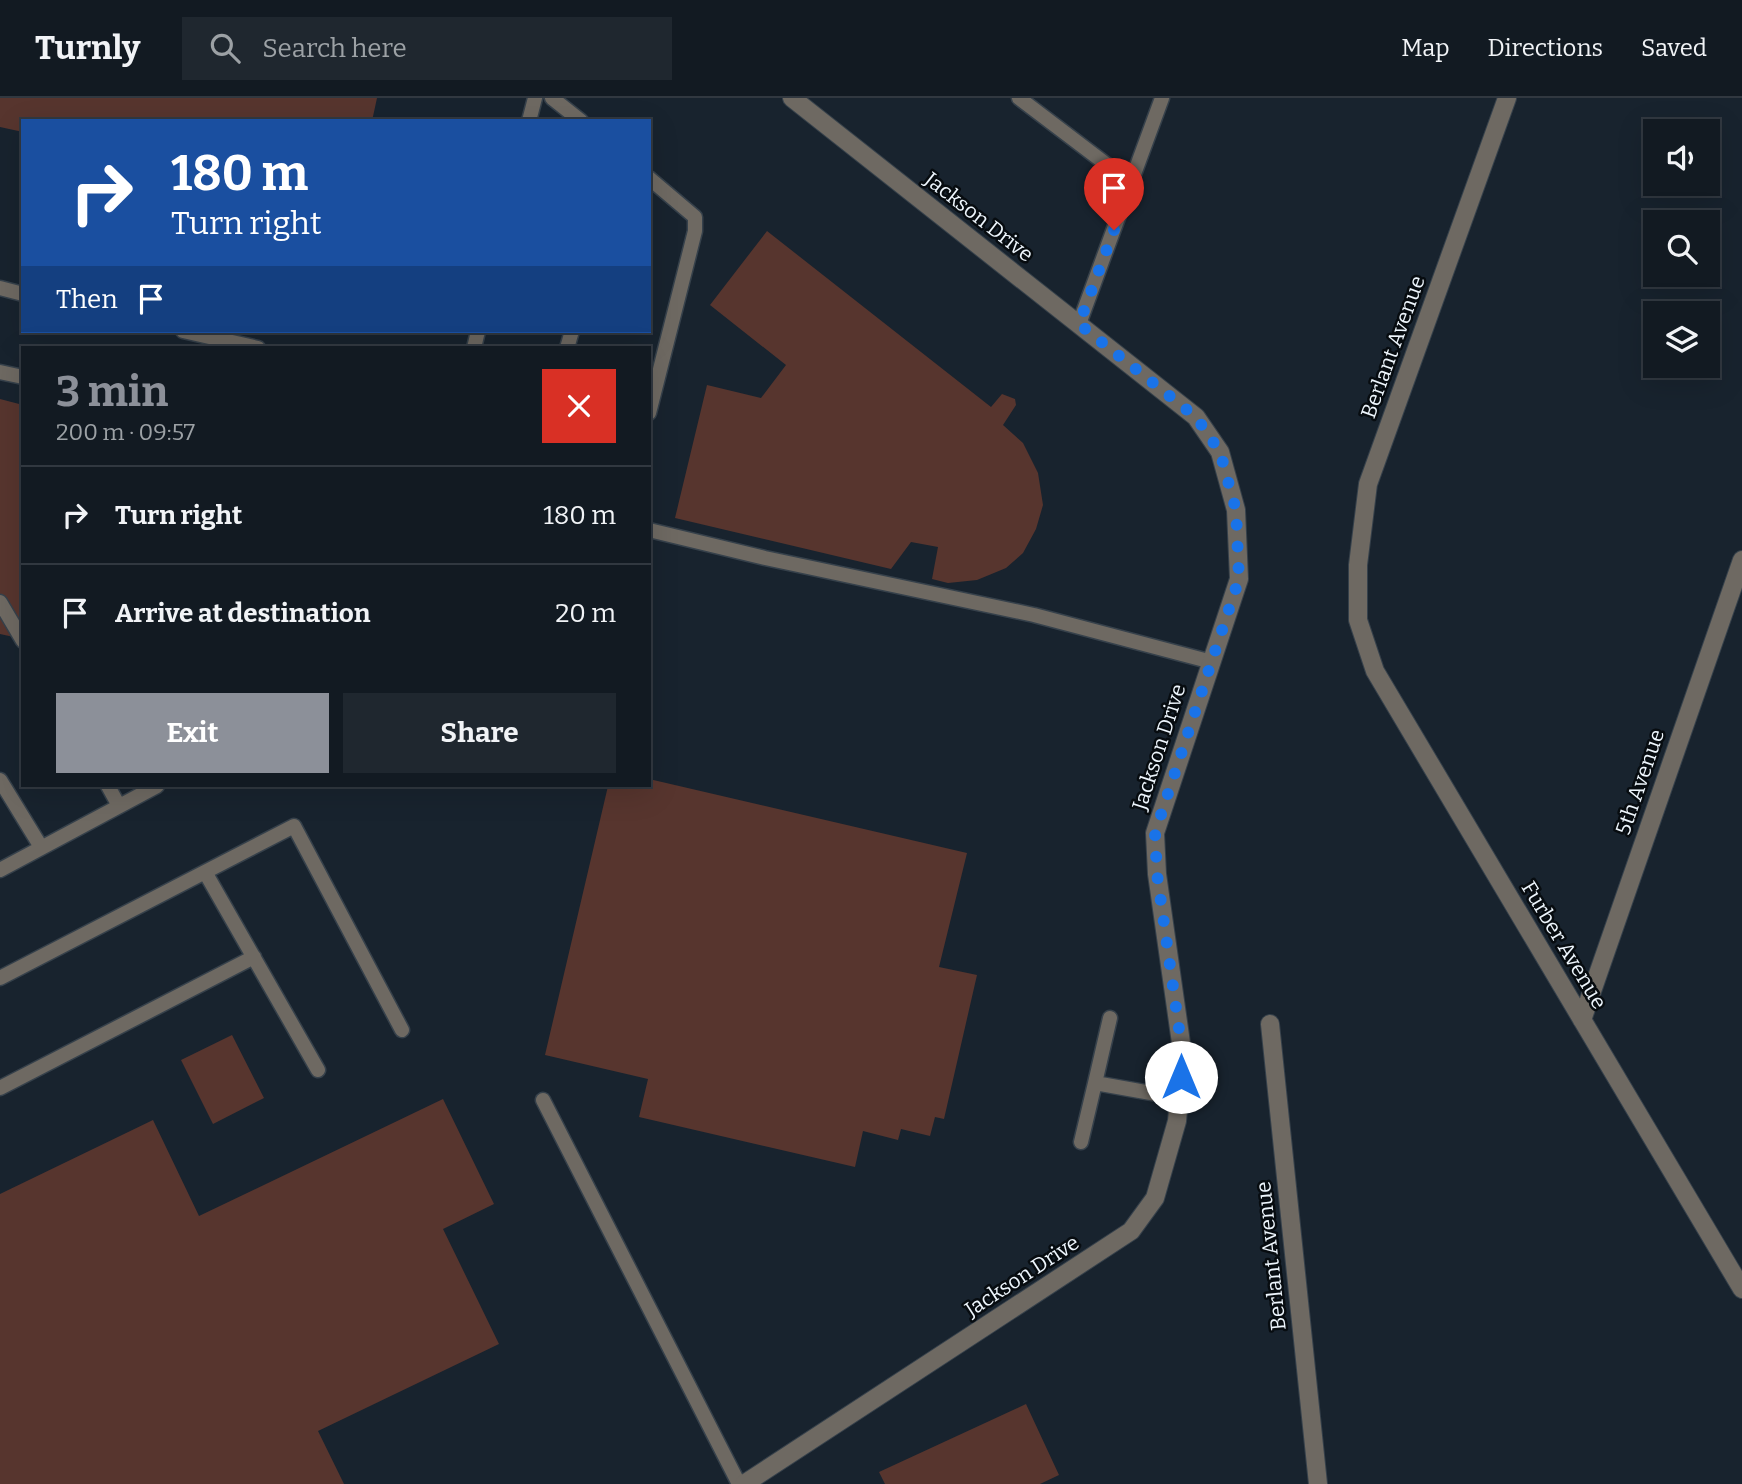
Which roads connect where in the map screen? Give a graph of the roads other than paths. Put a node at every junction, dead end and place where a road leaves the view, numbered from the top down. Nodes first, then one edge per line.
1 (535, 98) edge
2 (552, 98) edge
3 (792, 98) edge
4 (1018, 98) edge
5 (1162, 98) edge
6 (1507, 98) edge
7 (530, 119) edge
8 (578, 119) edge
9 (651, 180) edge
10 (1131, 183) junction
11 (0, 288) edge
12 (21, 293) edge
13 (1079, 324) junction
14 (192, 333) edge
15 (249, 346) edge
16 (0, 372) edge
17 (21, 377) edge
18 (651, 404) edge
19 (651, 530) edge
20 (1742, 560) edge
21 (0, 602) edge
22 (1358, 620) joint
23 (21, 638) edge
24 (1212, 662) junction
25 (0, 780) edge
26 (109, 787) edge
27 (154, 787) edge
28 (119, 806) junction
29 (41, 847) junction
30 (0, 870) edge
31 (205, 872) junction
32 (254, 957) junction
33 (0, 978) edge
34 (1110, 1018) dead end
35 (1582, 1020) junction
36 (1270, 1024) dead end
37 (402, 1030) dead end
38 (318, 1070) dead end
39 (1095, 1083) junction
40 (0, 1088) edge
41 (1179, 1098) junction
42 (543, 1100) dead end
43 (1081, 1142) dead end
44 (1742, 1289) edge
45 (739, 1484) edge
46 (744, 1484) edge
47 (1318, 1484) edge

1 - 7 lane
2 - 8 lane
3 - 13 street, Jackson Drive
4 - 10 lane
5 - 10 lane
6 - 22 street, Berlant Avenue
9 - 18 lane
10 - 13 lane
11 - 12 lane
13 - 24 street, Jackson Drive
14 - 15 lane
16 - 17 lane
19 - 24 lane
20 - 35 street, 5th Avenue
21 - 23 lane
22 - 35 street, Furber Avenue
24 - 41 street, Jackson Drive
25 - 29 lane
26 - 28 lane
27 - 28 lane
28 - 29 lane
29 - 30 lane
31 - 32 lane
31 - 33 lane
31 - 37 lane
32 - 38 lane
32 - 40 lane
34 - 39 lane
35 - 44 street, Furber Avenue
36 - 47 street, Berlant Avenue
39 - 41 lane
39 - 43 lane
41 - 46 street, Jackson Drive
42 - 45 lane

